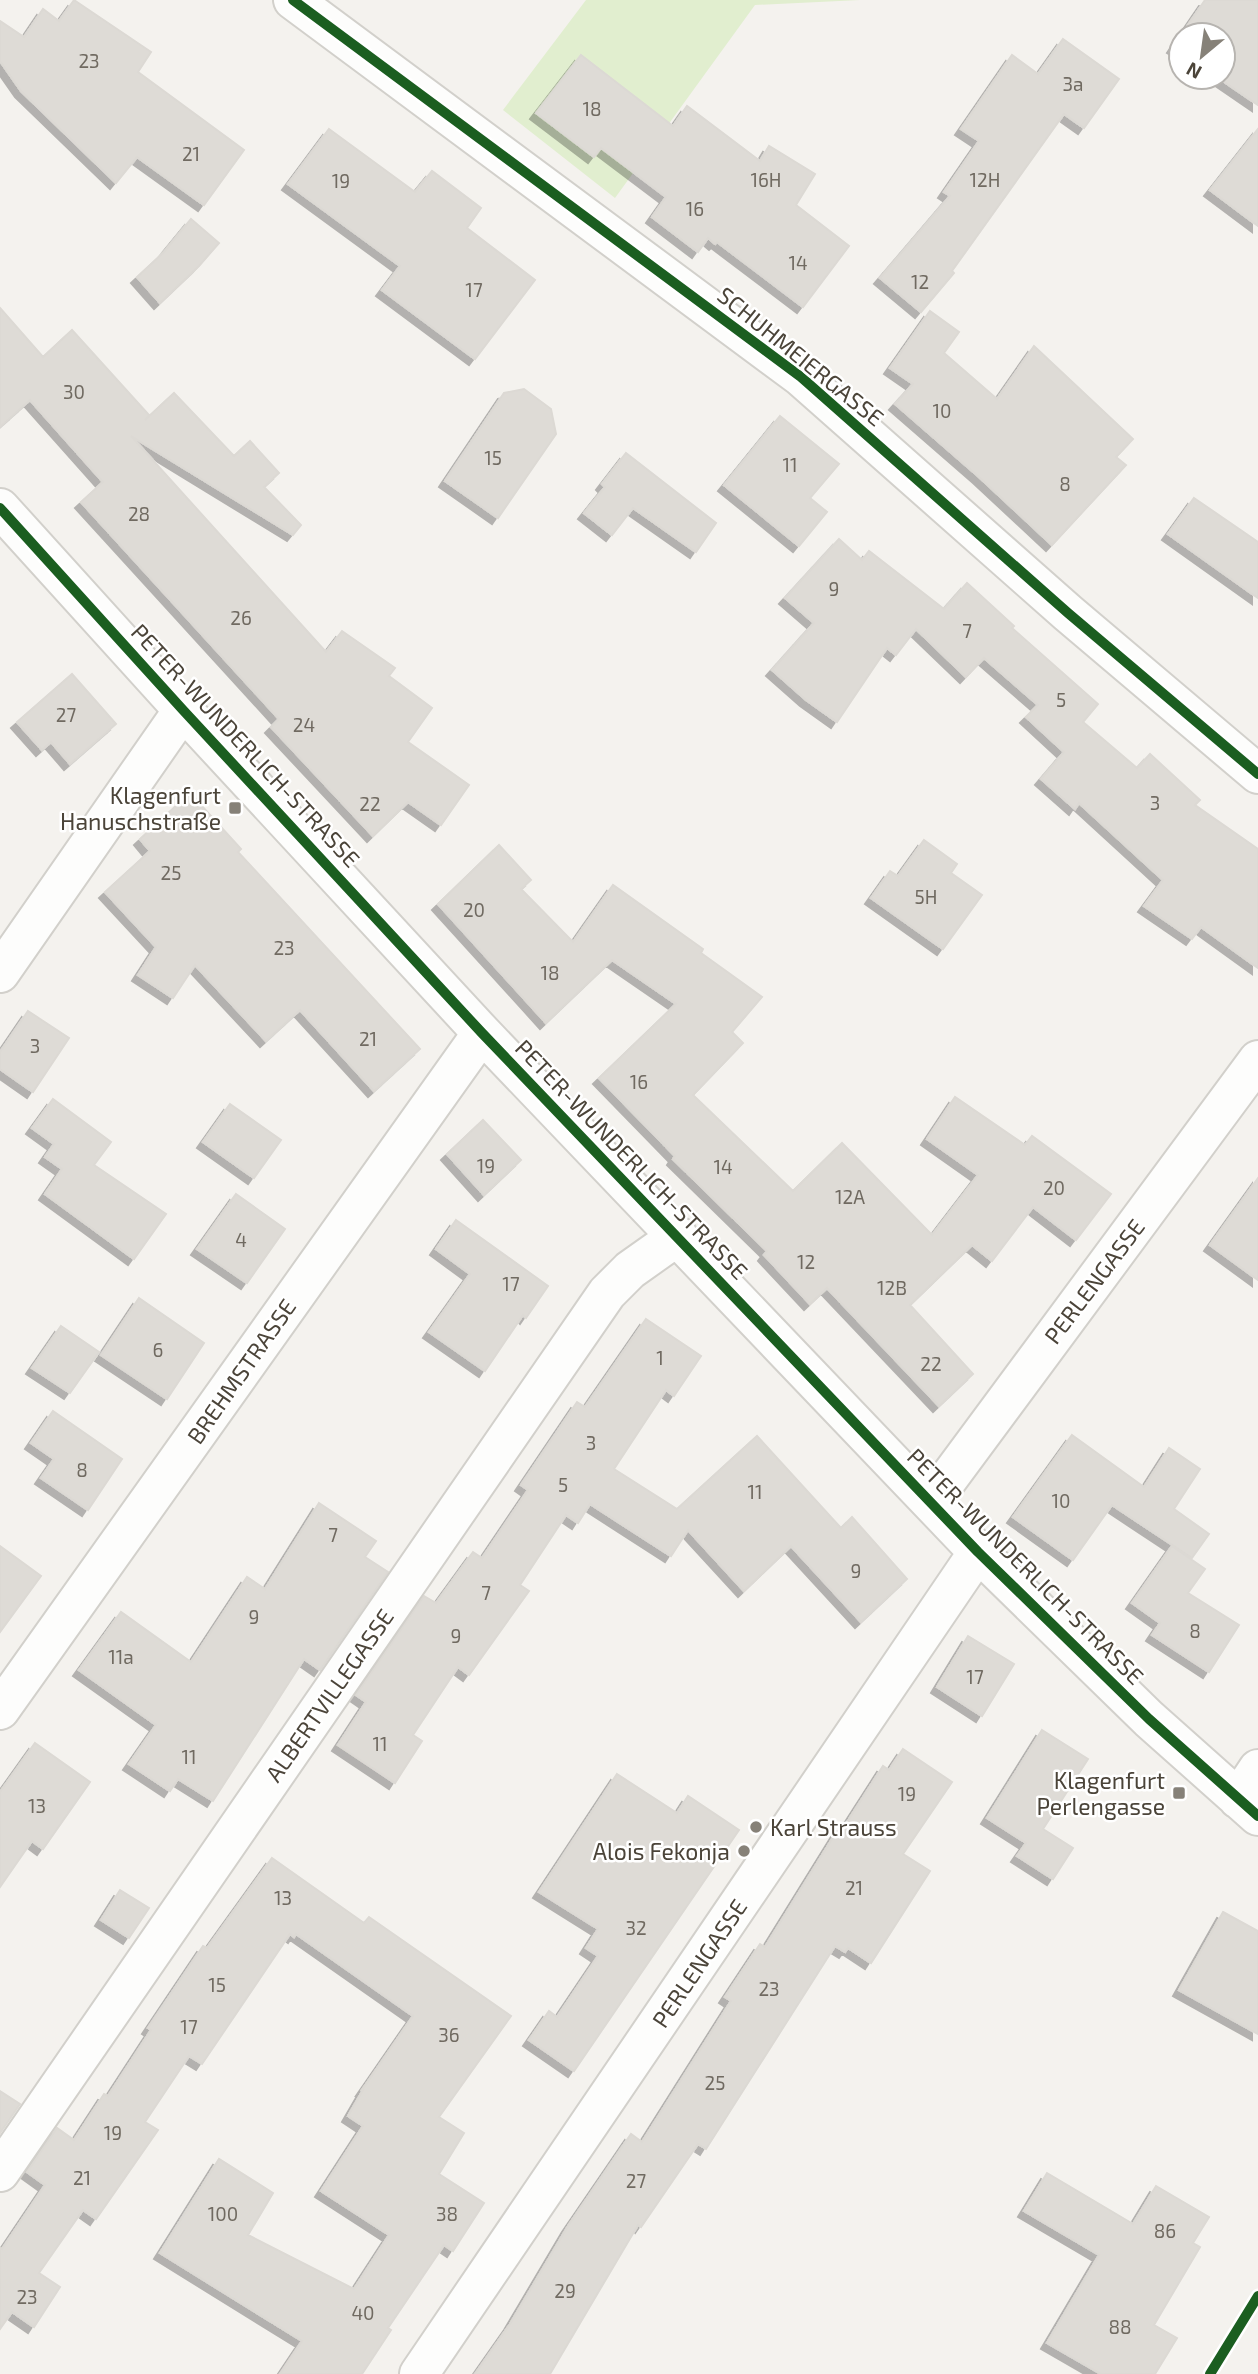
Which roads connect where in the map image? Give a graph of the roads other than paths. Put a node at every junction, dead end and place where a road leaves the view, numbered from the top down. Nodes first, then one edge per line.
1 (293, 0) edge
2 (0, 508) edge
3 (183, 710) junction
4 (1258, 774) edge
5 (0, 973) edge
6 (482, 1033) junction
7 (1258, 1060) edge
8 (678, 1236) junction
9 (931, 1502) junction
10 (978, 1552) junction
11 (0, 1710) edge
12 (1251, 1795) edge
13 (0, 2172) edge
14 (419, 2374) edge

1 - 4 street, SCHUHMEIERGASSE
2 - 3 street, PETER-WUNDERLICH-STRASSE
3 - 5 street
3 - 6 street, PETER-WUNDERLICH-STRASSE
6 - 8 street, PETER-WUNDERLICH-STRASSE
6 - 11 street, BREHMSTRASSE
7 - 9 street, PERLENGASSE
8 - 9 street, PETER-WUNDERLICH-STRASSE
8 - 13 street, ALBERTVILLEGASSE
9 - 10 street, PETER-WUNDERLICH-STRASSE
10 - 12 street, PETER-WUNDERLICH-STRASSE
10 - 14 street, PERLENGASSE

